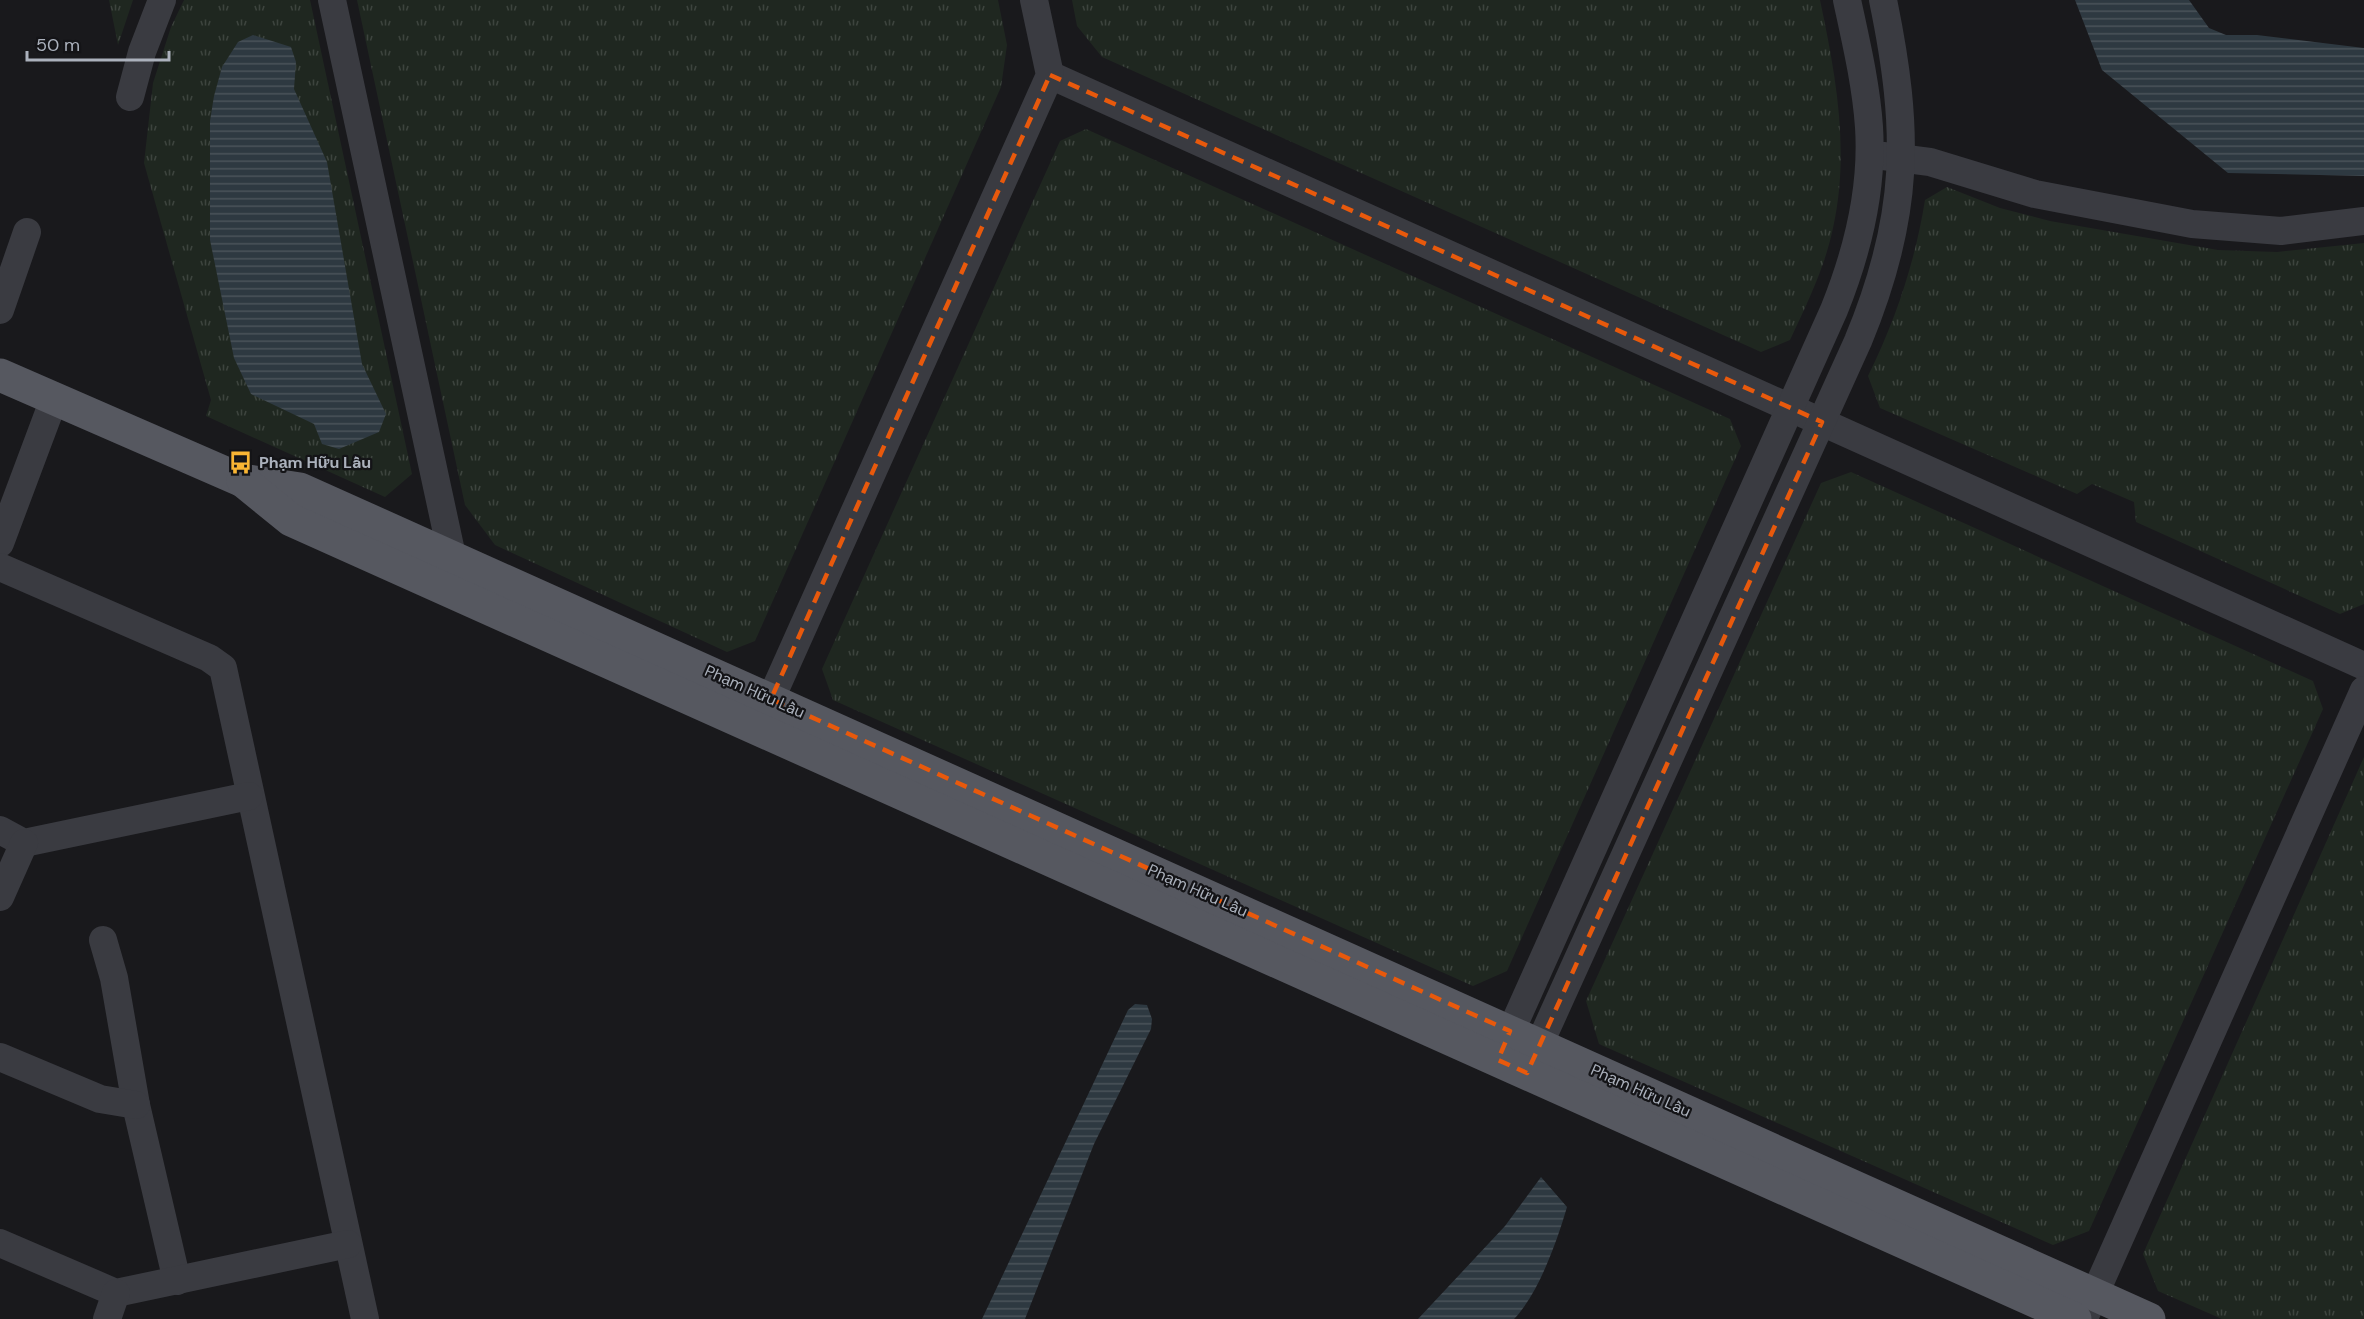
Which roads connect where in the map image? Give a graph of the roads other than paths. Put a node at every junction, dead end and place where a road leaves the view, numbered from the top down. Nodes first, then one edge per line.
1 (162, 0) edge
2 (332, 0) edge
3 (1034, 0) edge
4 (1847, 0) edge
5 (1883, 0) edge
6 (1050, 75) junction
7 (130, 97) dead end
8 (1869, 155) junction
9 (1902, 158) junction
10 (2364, 221) edge
11 (27, 232) dead end
12 (0, 310) edge
13 (0, 375) edge
14 (54, 399) junction
15 (1790, 408) junction
16 (1821, 422) junction
17 (241, 480) junction
18 (0, 543) edge
19 (452, 556) junction
20 (0, 567) edge
21 (2364, 666) edge
22 (2364, 690) edge
23 (771, 699) junction
24 (758, 728) junction
25 (249, 796) junction
26 (12, 836) edge
27 (0, 897) edge
28 (103, 940) dead end
29 (1519, 1052) junction
30 (0, 1057) edge
31 (136, 1105) junction
32 (0, 1243) edge
33 (348, 1244) junction
34 (177, 1281) junction
35 (111, 1306) edge
36 (2084, 1311) edge
37 (364, 1319) edge
38 (2149, 1319) edge

1 - 7 street
2 - 19 street
3 - 6 street
4 - 8 street
5 - 9 street
6 - 15 street
6 - 23 street
8 - 9 street
8 - 15 street
9 - 10 street
9 - 16 street
11 - 12 street
13 - 14 main road, Phạm Hữu Lầu
14 - 17 main road, Phạm Hữu Lầu
14 - 18 street
15 - 16 street
15 - 29 street
16 - 21 street
16 - 29 street
17 - 19 main road, Phạm Hữu Lầu
17 - 24 main road, Phạm Hữu Lầu
19 - 23 main road, Phạm Hữu Lầu
20 - 25 street
22 - 36 street
23 - 24 street
23 - 29 main road, Phạm Hữu Lầu
24 - 29 main road, Phạm Hữu Lầu
25 - 26 street
25 - 33 street
26 - 27 street
28 - 31 street
29 - 36 main road, Phạm Hữu Lầu
30 - 31 street
31 - 34 street
32 - 35 street
33 - 34 street
33 - 37 street
34 - 35 street
36 - 38 main road, Phạm Hữu Lầu

